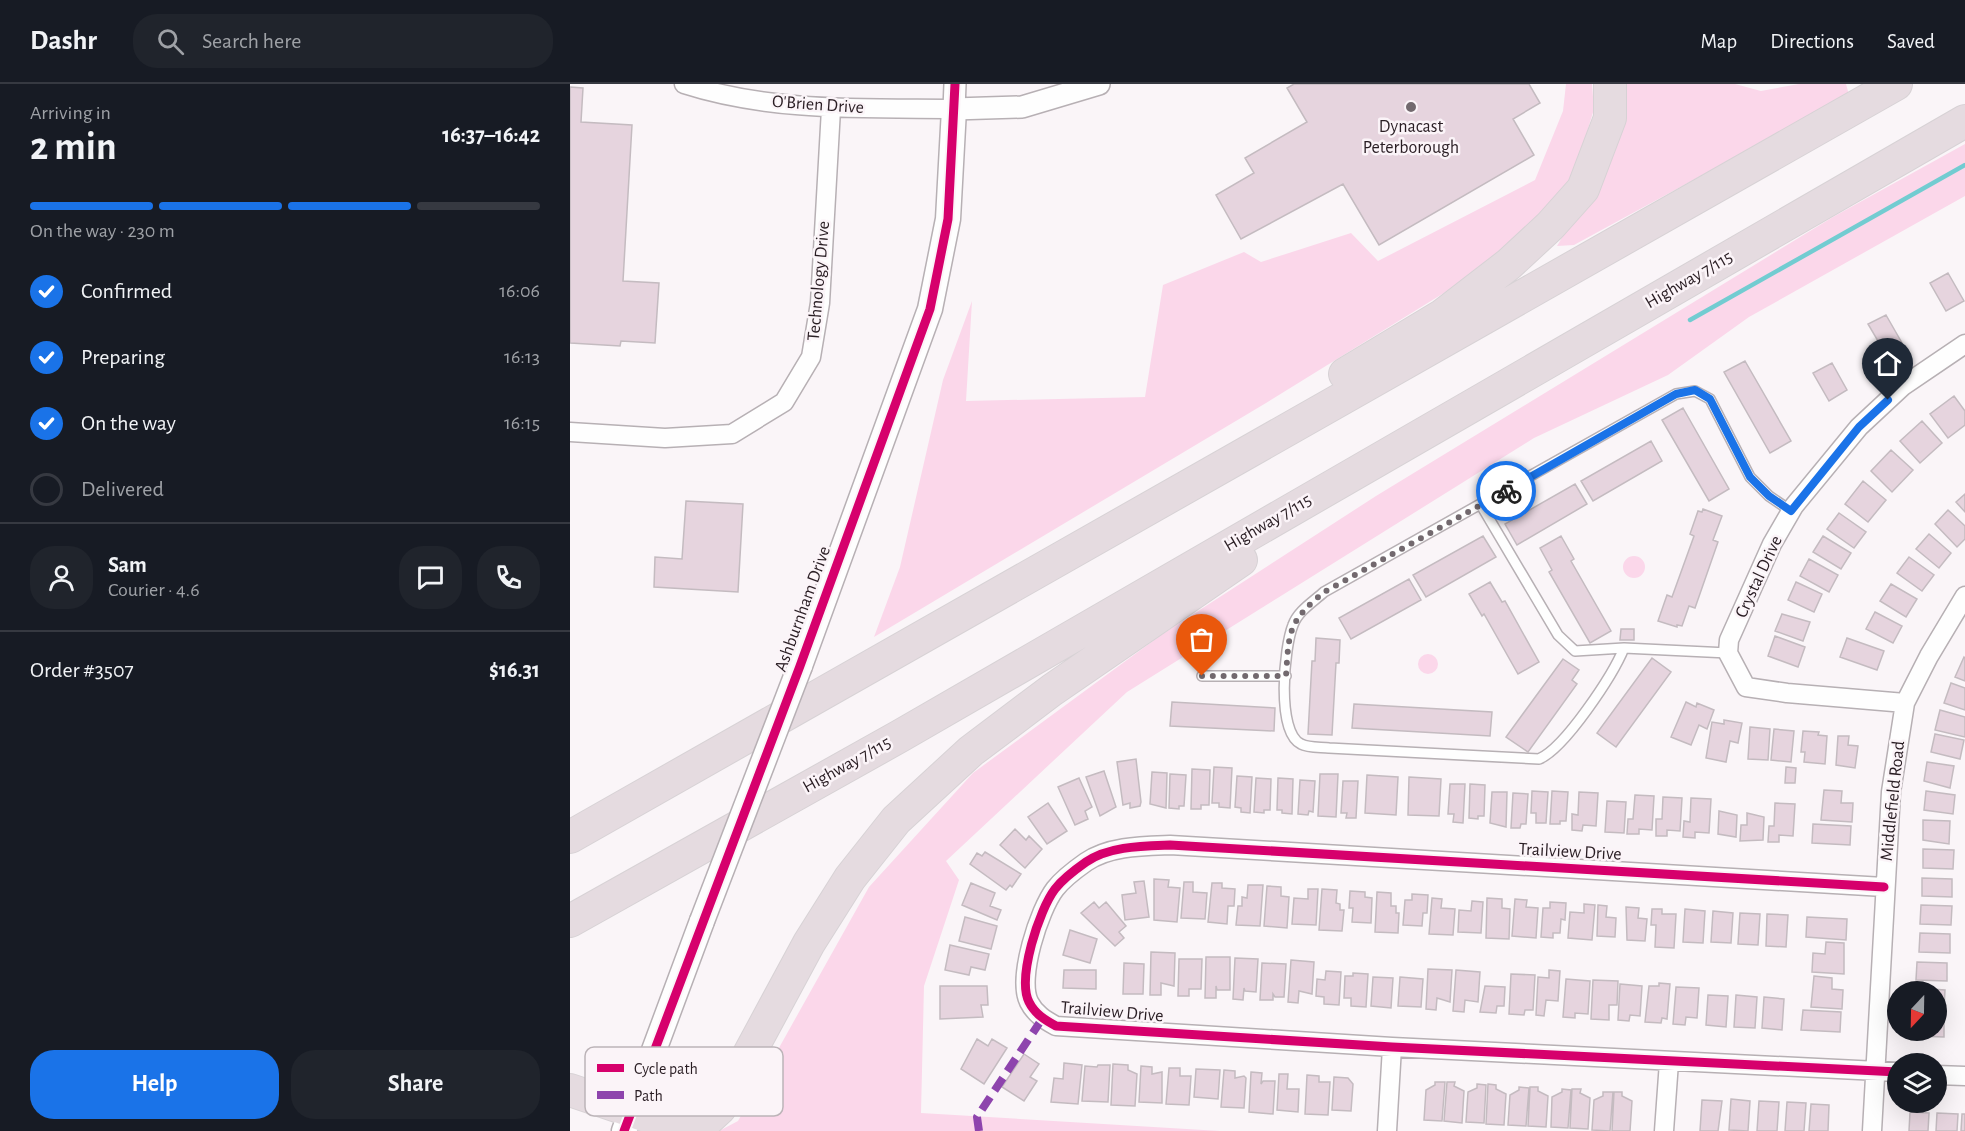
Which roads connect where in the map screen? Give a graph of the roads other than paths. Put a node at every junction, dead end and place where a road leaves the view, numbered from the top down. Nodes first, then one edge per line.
1 (684, 84) edge
2 (955, 84) edge
3 (1099, 84) edge
4 (1610, 84) edge
5 (1896, 84) edge
6 (831, 109) junction
7 (954, 109) junction
8 (1965, 121) edge
9 (1965, 344) edge
10 (1510, 383) junction
11 (570, 432) edge
12 (1175, 495) junction
13 (1481, 505) junction
14 (1791, 511) junction
15 (1965, 596) edge
16 (1624, 648) junction
17 (1728, 653) junction
18 (1202, 676) dead end
19 (1286, 676) junction
20 (1905, 703) junction
21 (570, 837) edge
22 (1884, 887) junction
23 (570, 921) edge
24 (656, 1047) edge
25 (755, 1047) edge
26 (1392, 1047) junction
27 (1669, 1062) junction
28 (1875, 1071) junction
29 (1887, 1072) edge
30 (1947, 1075) edge
31 (1965, 1076) edge
32 (570, 1090) edge
33 (585, 1098) edge
34 (714, 1116) edge
35 (628, 1122) edge
36 (1387, 1131) edge
37 (1664, 1131) edge
38 (1872, 1131) edge

1 - 6 street, O'Brien Drive
2 - 7 street, Ashburnham Drive
3 - 7 street
4 - 12 highway
5 - 12 highway
6 - 7 street, O'Brien Drive
6 - 11 street, Technology Drive
7 - 24 main road, Ashburnham Drive, bridge
8 - 10 highway, Highway 7/115
9 - 14 street, Crystal Drive
10 - 23 highway, Highway 7/115
10 - 25 highway
12 - 21 highway
13 - 14 lane
13 - 16 lane
13 - 19 lane
14 - 17 street, Crystal Drive
15 - 20 street, Middlefield Road
16 - 17 lane
16 - 19 lane
17 - 20 street
18 - 19 lane
20 - 22 street, Middlefield Road
22 - 26 street, Trailview Drive
22 - 28 street, Middlefield Road
26 - 27 street, Trailview Drive
26 - 36 street
27 - 28 street, Trailview Drive
27 - 37 street
28 - 29 street, Trailview Drive
28 - 38 street, Middlefield Road
30 - 31 street
32 - 33 highway
34 - 35 highway

